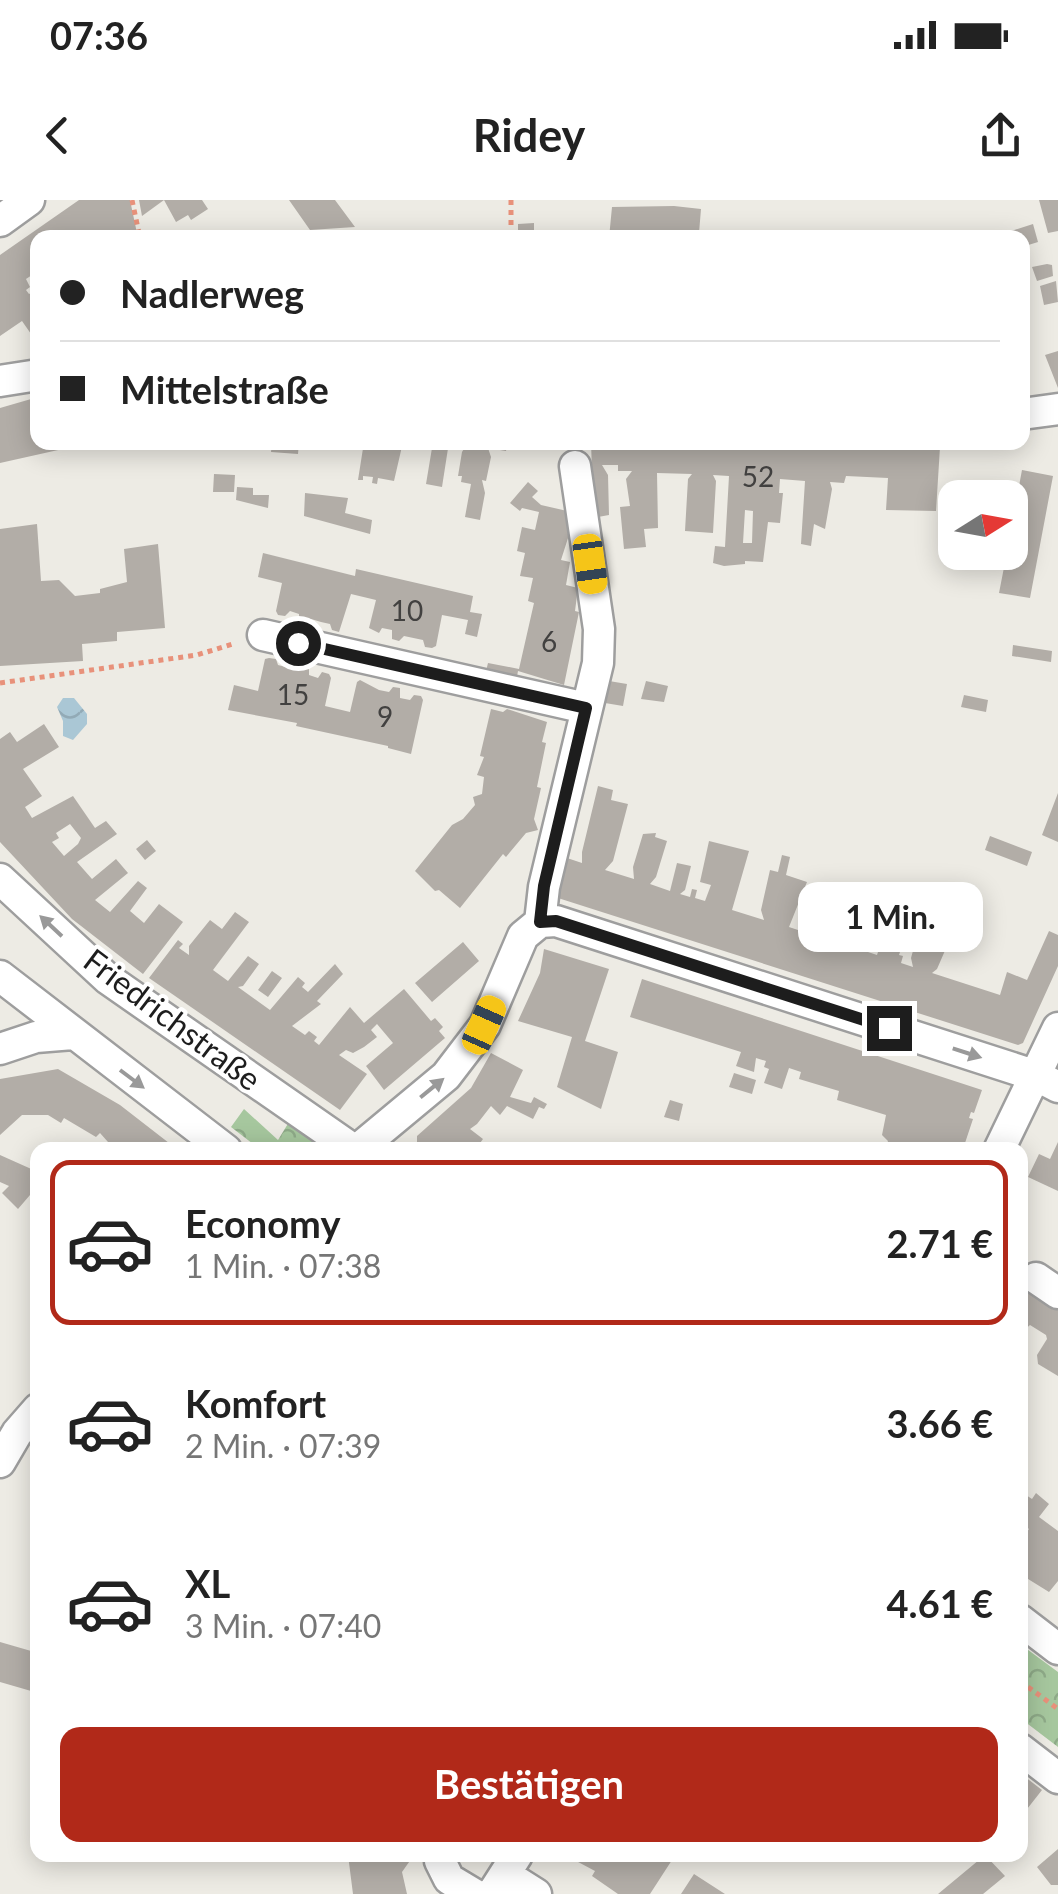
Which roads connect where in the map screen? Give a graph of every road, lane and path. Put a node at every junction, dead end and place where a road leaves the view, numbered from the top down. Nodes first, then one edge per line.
1 (29, 200) edge
2 (132, 200) edge
3 (510, 200) edge
4 (0, 221) edge
5 (138, 230) edge
6 (511, 230) edge
7 (30, 377) edge
8 (0, 380) edge
9 (1058, 409) edge
10 (1030, 413) edge
11 (575, 466) dead end
12 (262, 635) joint
13 (0, 683) edge
14 (586, 708) junction
15 (0, 878) edge
16 (540, 922) junction
17 (0, 976) edge
18 (1058, 1028) edge
19 (73, 1034) junction
20 (0, 1049) edge
21 (1047, 1081) edge
22 (210, 1142) edge
23 (343, 1142) edge
24 (365, 1142) edge
25 (1005, 1142) edge
26 (30, 1418) edge
27 (0, 1462) edge
28 (1028, 1626) edge
29 (1058, 1649) edge
30 (1028, 1688) edge
31 (1058, 1709) edge
32 (1028, 1756) edge
33 (1058, 1778) edge
34 (440, 1862) edge
35 (505, 1875) edge
36 (474, 1894) edge
37 (536, 1894) edge

1 - 4 street
2 - 5 path
3 - 6 path
7 - 8 street
9 - 10 street
11 - 14 street
12 - 13 path
12 - 14 street
14 - 16 street
23 -> 15 street, Friedrichstraße
16 -> 21 street
24 -> 16 street
17 - 19 street
18 - 21 street
19 - 20 street
19 -> 22 street
21 - 25 street
26 - 27 street
28 - 29 street
30 - 31 path
32 - 33 street
34 - 36 street
35 - 37 street

